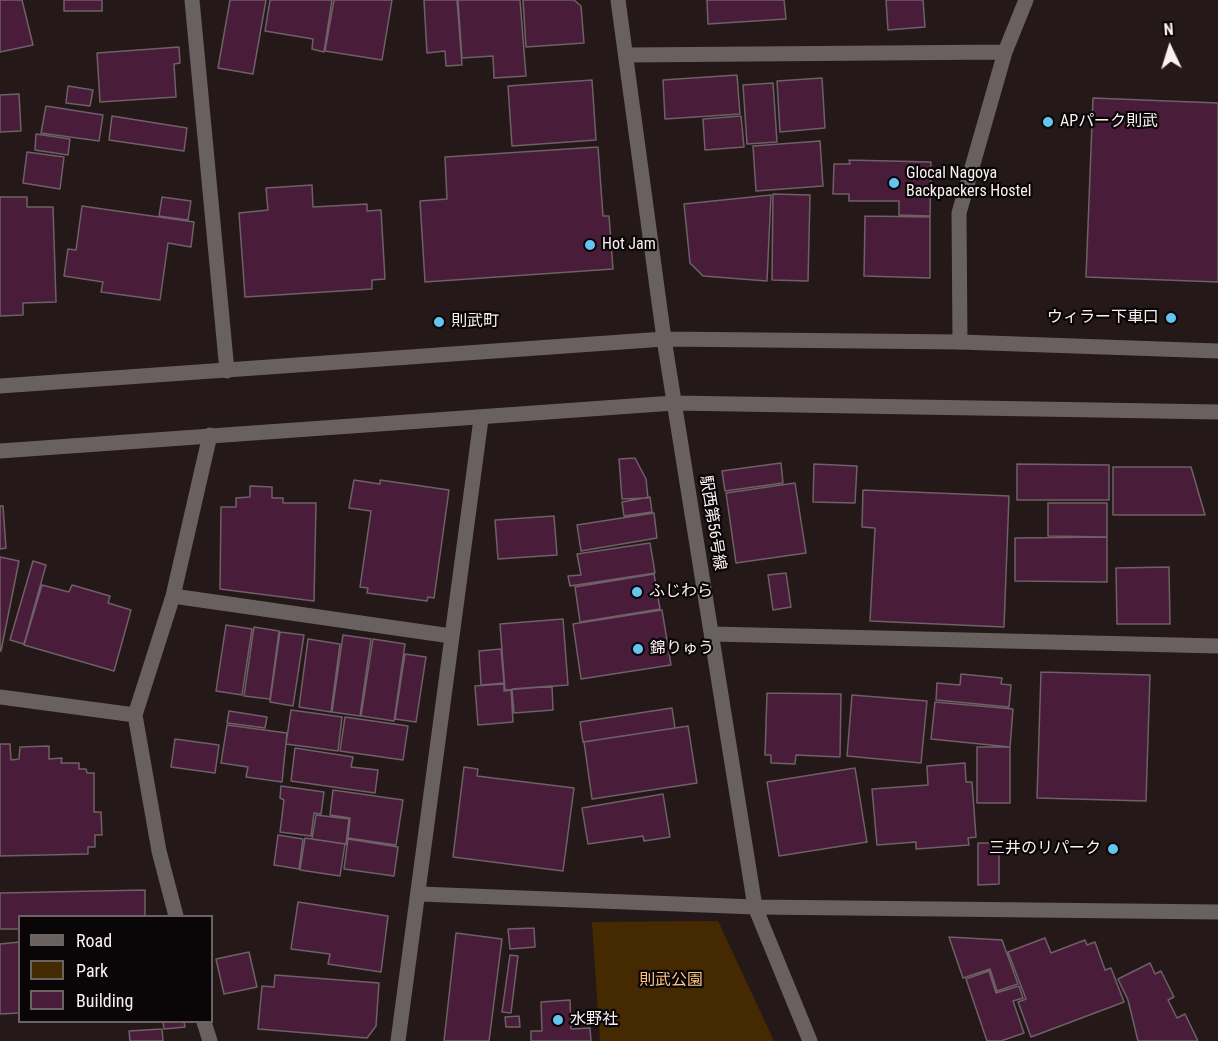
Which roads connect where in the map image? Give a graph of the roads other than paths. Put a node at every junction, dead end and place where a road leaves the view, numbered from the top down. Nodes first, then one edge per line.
1 (192, 0) edge
2 (618, 0) edge
3 (1026, 0) edge
4 (1005, 52) junction
5 (627, 55) junction
6 (664, 339) junction
7 (960, 342) junction
8 (1218, 351) edge
9 (227, 371) junction
10 (0, 386) edge
11 (674, 403) junction
12 (1218, 412) edge
13 (481, 418) junction
14 (210, 435) junction
15 (0, 451) edge
16 (173, 596) junction
17 (712, 634) junction
18 (451, 636) junction
19 (1218, 646) edge
20 (0, 697) edge
21 (135, 715) junction
22 (420, 894) junction
23 (755, 907) junction
24 (1218, 912) edge
25 (176, 915) edge
26 (204, 1023) edge
27 (210, 1041) edge
28 (398, 1041) edge
29 (810, 1041) edge

1 - 9 street
2 - 5 street, 駅西第56号線
3 - 4 street
4 - 5 street
4 - 7 street
5 - 6 street, 駅西第56号線
6 - 7 street
6 - 9 street
6 - 11 street, 駅西第56号線
7 - 8 street
9 - 10 street
11 - 12 street
11 - 13 street
11 - 17 street, 駅西第56号線
13 - 14 street
13 - 18 street
14 - 15 street
14 - 16 street
16 - 18 street
16 - 21 street
17 - 19 street
17 - 23 street, 駅西第56号線
18 - 22 street
20 - 21 street
21 - 25 street
22 - 23 street
22 - 28 street
23 - 24 street
23 - 29 street, 駅西第56号線
26 - 27 street

